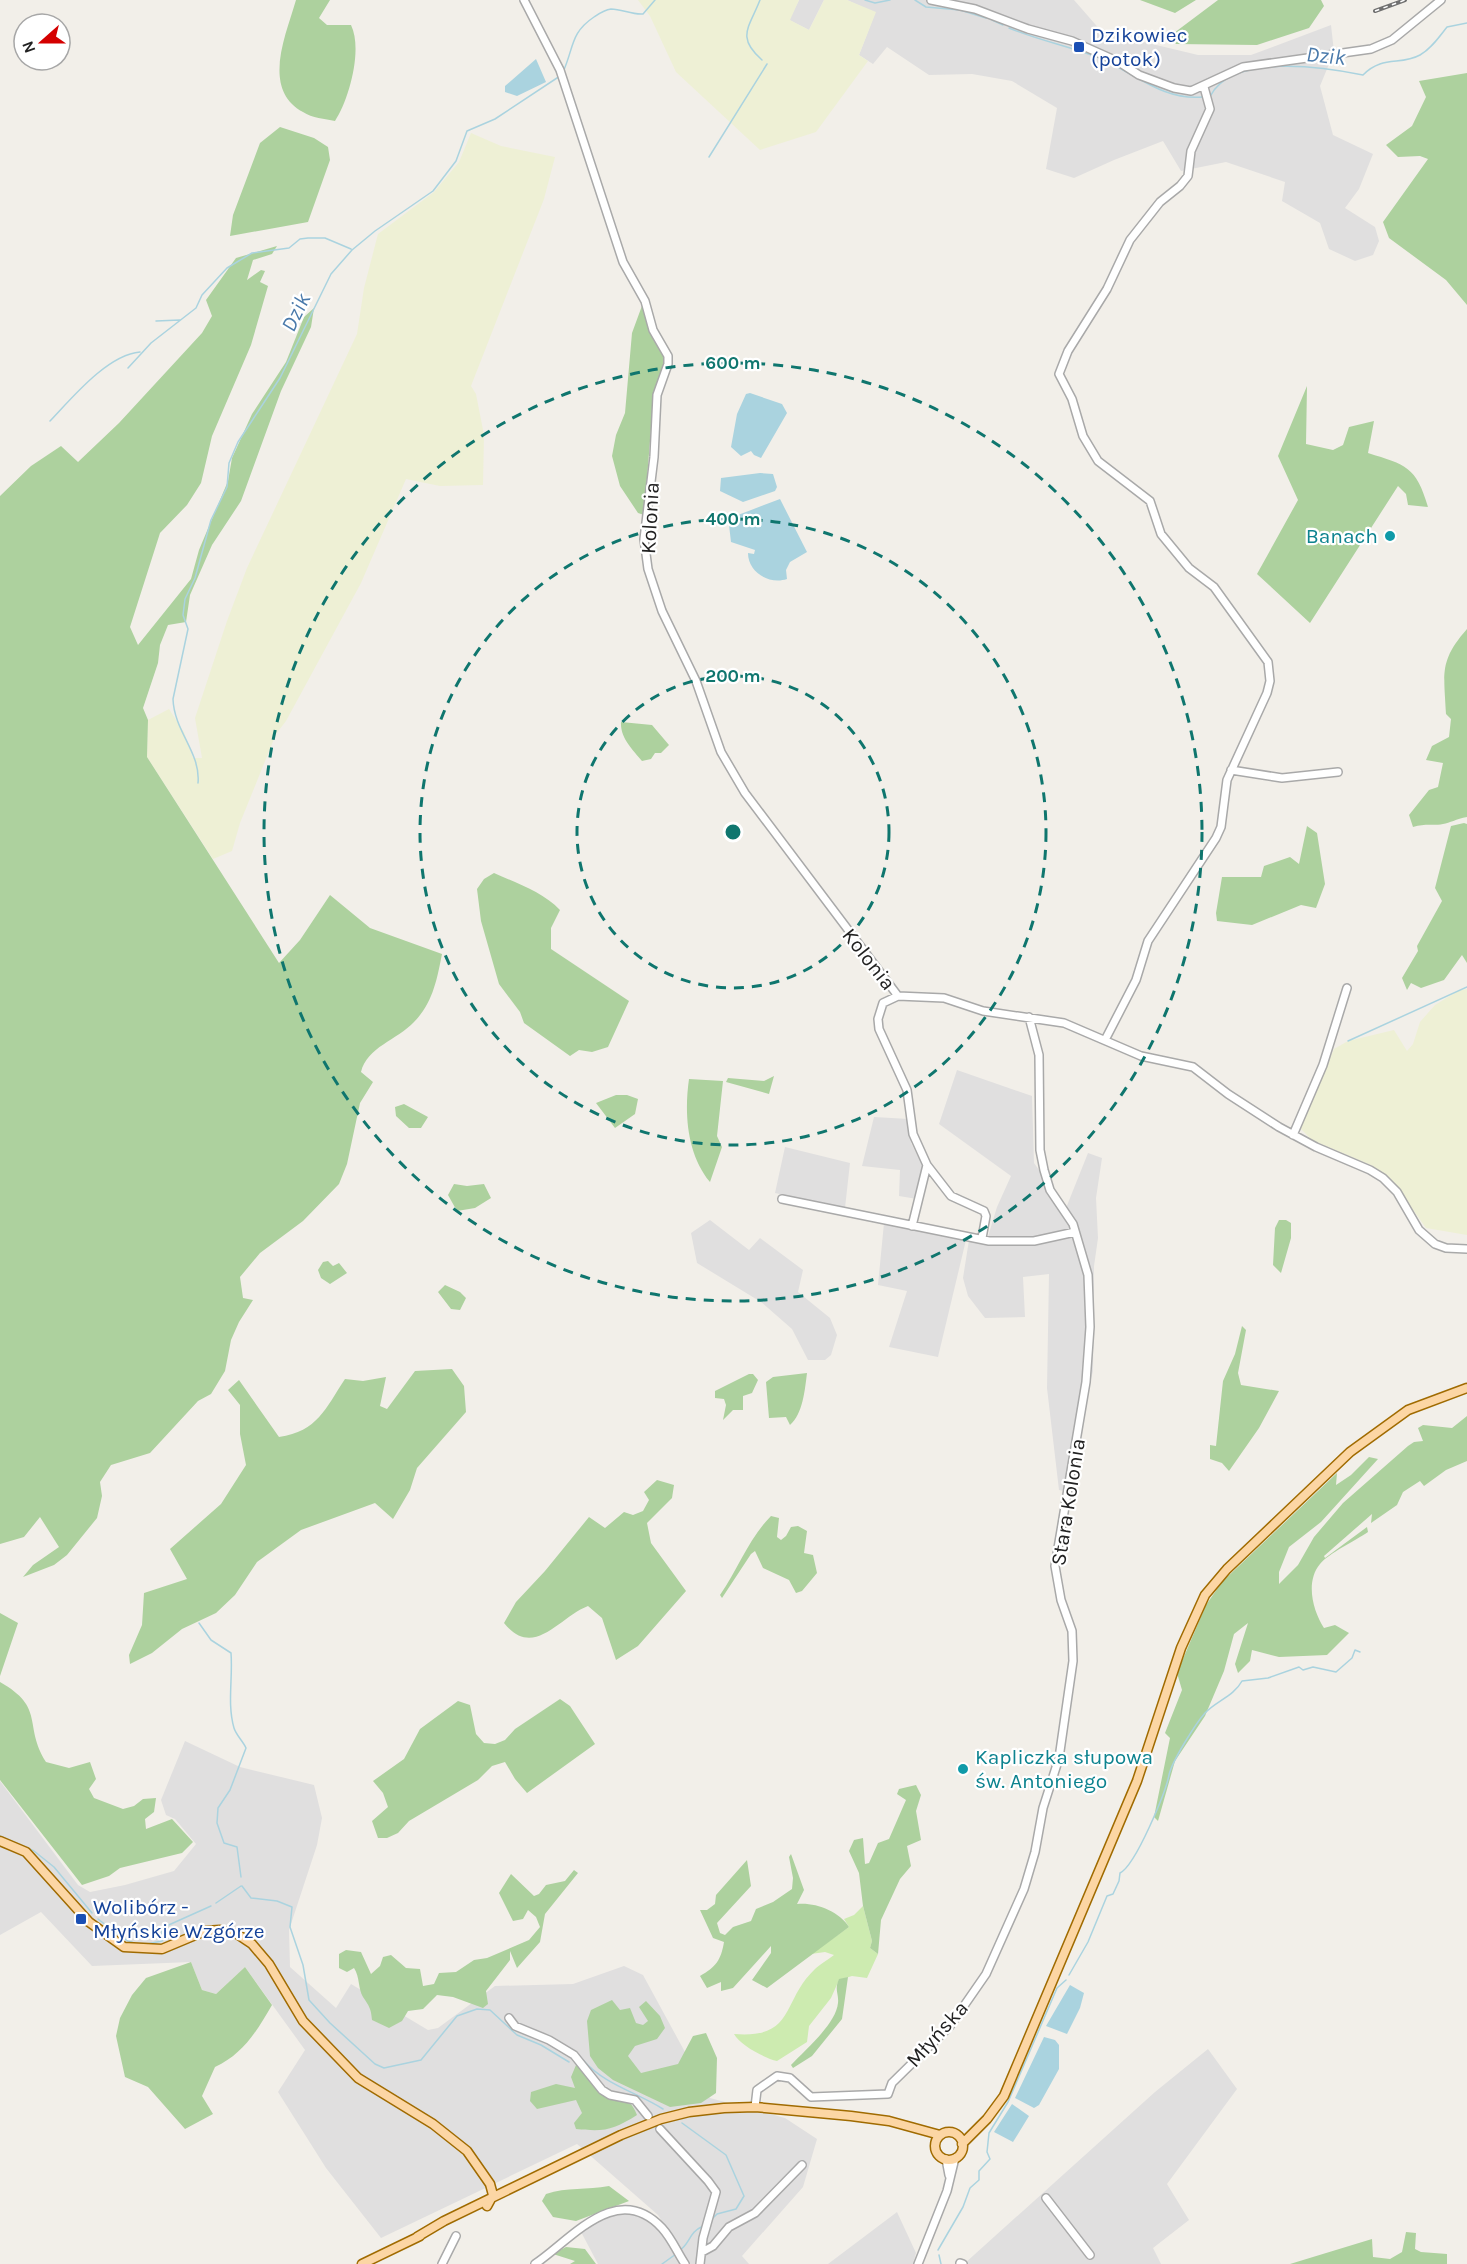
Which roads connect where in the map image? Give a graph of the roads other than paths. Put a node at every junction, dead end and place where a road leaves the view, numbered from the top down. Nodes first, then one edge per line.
1 (524, 0) edge
2 (931, 0) edge
3 (1441, 0) edge
4 (1204, 87) junction
5 (1232, 770) junction
6 (1338, 772) dead end
7 (1347, 988) dead end
8 (898, 996) junction
9 (1029, 1017) junction
10 (1105, 1040) junction
11 (1293, 1135) junction
12 (927, 1165) junction
13 (782, 1199) dead end
14 (912, 1226) junction
15 (1075, 1232) junction
16 (982, 1238) junction
17 (1467, 1249) edge
18 (1467, 1388) edge
19 (0, 1841) edge
20 (986, 1974) joint
21 (509, 2018) dead end
22 (755, 2107) junction
23 (648, 2116) dead end
24 (660, 2129) dead end
25 (975, 2129) junction
26 (956, 2134) junction
27 (938, 2139) junction
28 (962, 2144) junction
29 (950, 2159) junction
30 (802, 2165) dead end
31 (551, 2170) junction
32 (510, 2188) junction
33 (488, 2195) junction
34 (1046, 2198) dead end
35 (456, 2235) dead end
36 (702, 2252) junction
37 (1090, 2255) dead end
38 (362, 2264) edge
39 (442, 2264) edge
40 (535, 2264) edge
41 (685, 2264) edge
42 (700, 2264) edge
43 (918, 2264) edge

1 - 8 street, Kolonia
2 - 4 street
3 - 4 street
4 - 5 street
5 - 6 street
5 - 10 street
7 - 11 street
8 - 9 street, Kolonia
8 - 12 street, Kolonia
9 - 10 street, Kolonia
9 - 15 street, Stara Kolonia
10 - 11 street, Kolonia
11 - 17 street, Kolonia
12 - 14 street
12 - 16 street
13 - 14 street
14 - 16 street
15 - 16 street
15 - 20 street, Stara Kolonia
18 - 25 main road
19 - 33 main road
20 - 22 street, Młyńska
21 - 23 street
22 - 27 main road
22 - 31 main road
24 - 36 street
25 - 26 main road
25 - 28 main road
26 - 27 main road
26 - 28 main road
27 - 29 main road
28 - 29 main road
29 - 43 street
30 - 36 street
31 - 32 main road
31 - 33 main road
32 - 33 main road
32 - 33 main road
33 - 38 main road
34 - 37 street
35 - 39 street
36 - 42 street
40 - 41 street

